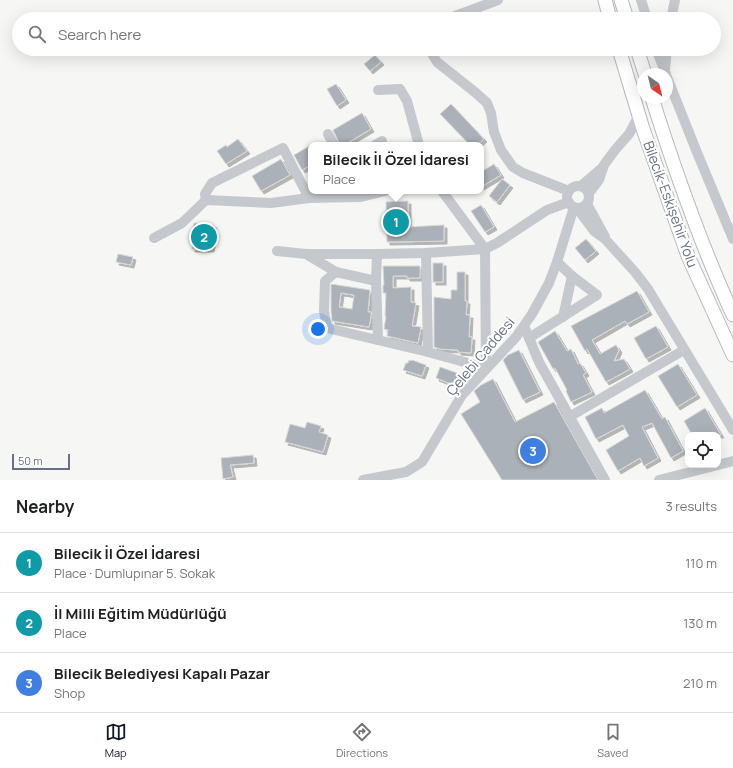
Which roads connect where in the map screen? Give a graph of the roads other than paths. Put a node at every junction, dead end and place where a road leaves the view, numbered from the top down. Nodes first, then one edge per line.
1 (498, 0) edge
2 (605, 0) edge
3 (622, 0) edge
4 (641, 0) edge
5 (675, 0) edge
6 (484, 2) edge
7 (462, 12) edge
8 (608, 12) edge
9 (625, 12) edge
10 (645, 12) edge
11 (672, 12) edge
12 (433, 56) edge
13 (621, 56) edge
14 (639, 56) edge
15 (659, 56) edge
16 (667, 56) edge
17 (643, 68) edge
18 (664, 68) edge
19 (666, 68) edge
20 (378, 90) dead end
21 (673, 91) edge
22 (654, 104) edge
23 (639, 115) junction
24 (328, 134) dead end
25 (332, 142) edge
26 (418, 142) edge
27 (585, 190) junction
28 (360, 194) edge
29 (444, 194) edge
30 (309, 198) junction
31 (206, 200) junction
32 (571, 201) junction
33 (587, 204) junction
34 (154, 238) dead end
35 (605, 239) junction
36 (733, 239) edge
37 (485, 249) junction
38 (277, 251) dead end
39 (426, 253) junction
40 (306, 254) junction
41 (377, 254) junction
42 (557, 262) junction
43 (336, 272) junction
44 (572, 276) junction
45 (376, 281) junction
46 (721, 288) junction
47 (733, 298) edge
48 (733, 315) edge
49 (563, 317) junction
50 (524, 326) junction
51 (529, 338) junction
52 (378, 340) junction
53 (684, 350) junction
54 (428, 352) junction
55 (733, 355) edge
56 (486, 368) junction
57 (569, 417) junction
58 (733, 430) edge
59 (733, 461) edge
60 (363, 480) edge
61 (605, 480) edge
62 (659, 480) edge

1 - 6 street
2 - 8 main road
3 - 9 main road
4 - 10 street
5 - 11 street
6 - 7 street
12 - 32 street
13 - 23 main road, Bilecik-Eskişehir Yolu
14 - 17 main road
15 - 18 street
16 - 19 street
20 - 26 street
21 - 36 street
22 - 46 main road, Bilecik-Eskişehir Yolu
23 - 27 street
23 - 55 main road, Bilecik-Eskişehir Yolu
24 - 25 street
27 - 32 street
27 - 33 street
28 - 30 street
29 - 37 street
30 - 31 street
30 - 31 street
31 - 34 street
32 - 33 street
32 - 35 street
32 - 37 street
32 - 42 street, Çelebi Caddesi
33 - 35 street
35 - 53 street
37 - 39 street
37 - 56 street
38 - 40 street
39 - 41 street
39 - 54 street
40 - 41 street
40 - 43 street
41 - 45 street
42 - 44 street
42 - 50 street, Çelebi Caddesi
43 - 45 street
43 - 52 street
44 - 49 street
44 - 49 street
45 - 52 street
46 - 47 street
46 - 48 main road, Bilecik-Eskişehir Yolu
49 - 51 street
50 - 51 street
50 - 56 street, Çelebi Caddesi
51 - 57 street
52 - 54 street
53 - 57 street
53 - 58 street
54 - 56 street
56 - 60 street, Çelebi Caddesi
57 - 61 street
59 - 62 street

